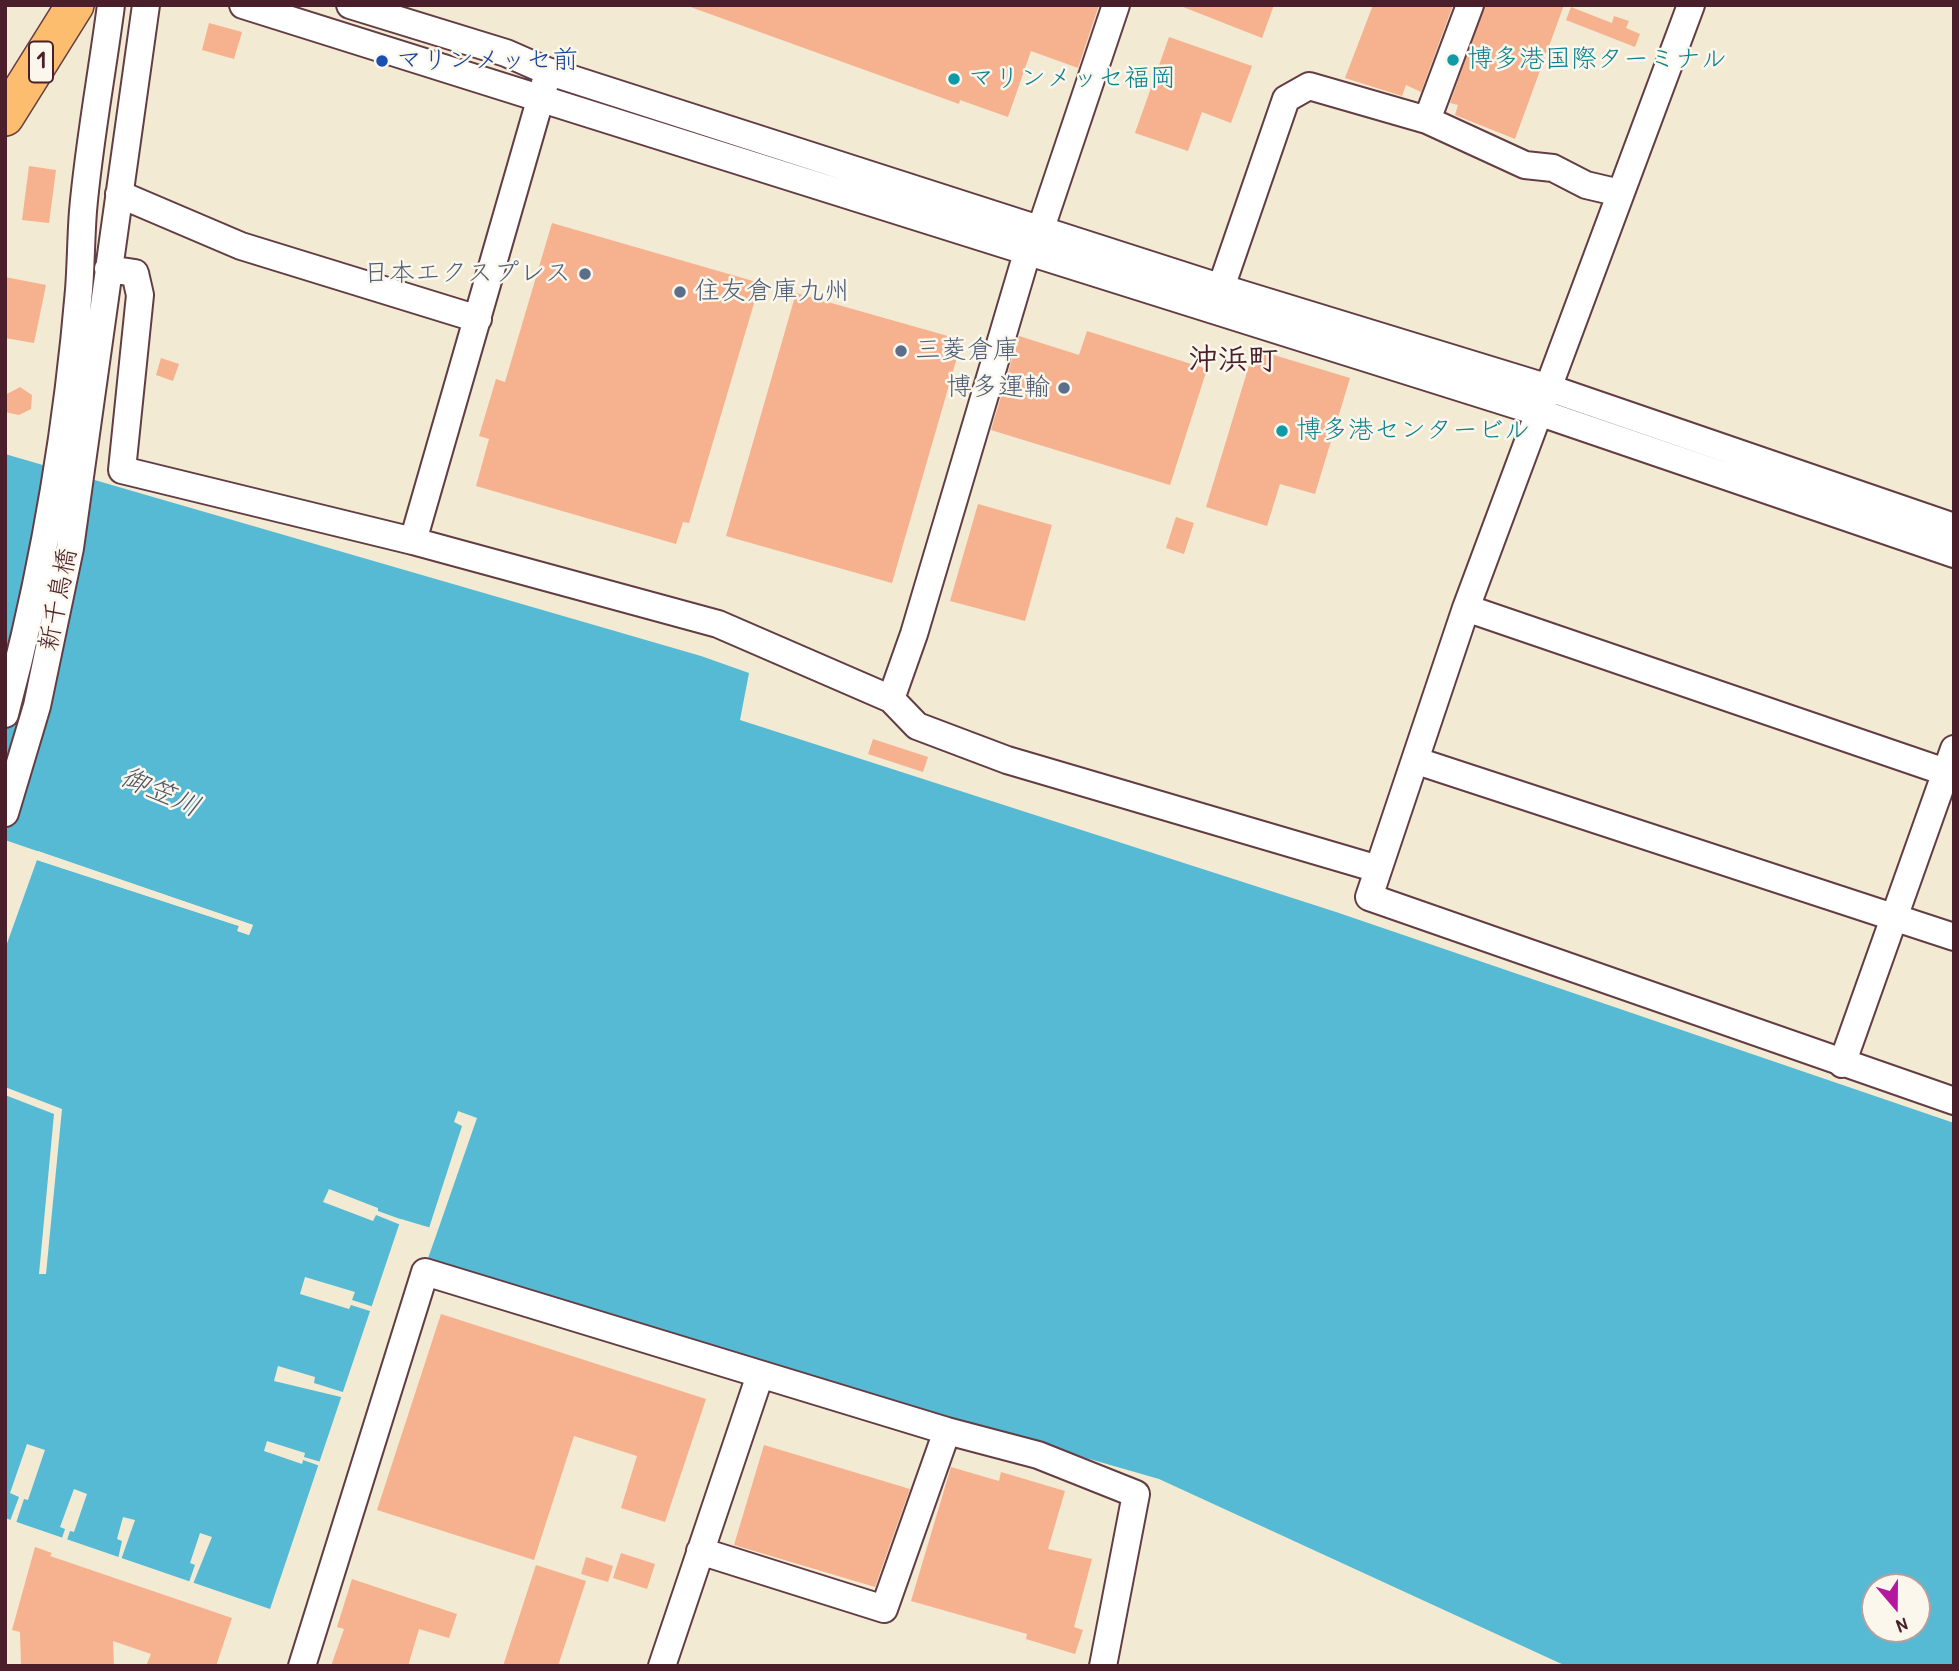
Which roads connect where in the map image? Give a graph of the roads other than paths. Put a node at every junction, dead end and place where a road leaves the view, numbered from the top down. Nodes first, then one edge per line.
1 (111, 5) edge
2 (146, 5) edge
3 (243, 5) edge
4 (350, 5) edge
5 (1116, 5) edge
6 (1470, 5) edge
7 (1691, 5) edge
8 (60, 8) edge
9 (547, 71) junction
10 (5, 83) edge
11 (5, 92) edge
12 (542, 100) junction
13 (5, 117) edge
14 (1427, 120) junction
15 (1620, 193) junction
16 (119, 194) junction
17 (1041, 228) junction
18 (1027, 253) junction
19 (108, 269) junction
20 (1217, 300) junction
21 (478, 319) junction
22 (1549, 388) junction
23 (1541, 414) junction
24 (1954, 527) edge
25 (413, 541) junction
26 (1954, 554) edge
27 (1466, 608) junction
28 (891, 699) junction
29 (5, 714) edge
30 (1417, 761) junction
31 (1951, 766) edge
32 (5, 813) edge
33 (1378, 869) junction
34 (1895, 917) junction
35 (1954, 937) edge
36 (1842, 1064) junction
37 (1954, 1101) edge
38 (760, 1375) junction
39 (947, 1431) junction
40 (700, 1551) junction
41 (302, 1666) edge
42 (662, 1666) edge
43 (1103, 1666) edge

1 - 29 street, 新千鳥橋
2 - 16 street, 新千鳥橋
3 - 12 street
4 - 9 street
5 - 17 street
6 - 14 street
7 - 15 street
8 - 10 highway
8 - 11 highway, 1
8 - 13 highway, 1
9 - 12 street
9 - 17 street
12 - 18 street
12 - 21 street
14 - 15 street
14 - 20 street
15 - 22 street
16 - 19 street, 新千鳥橋
16 - 21 street
17 - 18 street
17 - 20 street
18 - 20 street
18 - 28 street
19 - 25 street
19 - 32 street, 新千鳥橋
20 - 22 street
20 - 23 street
21 - 25 street
22 - 23 street
22 - 24 street
23 - 26 street
23 - 27 street
25 - 28 street
27 - 30 street
27 - 31 street
28 - 33 street
30 - 33 street
30 - 34 street
31 - 34 street
33 - 36 street
34 - 35 street
34 - 36 street
36 - 37 street
38 - 39 street
38 - 40 street
38 - 41 street
39 - 40 street
39 - 43 street
40 - 42 street

